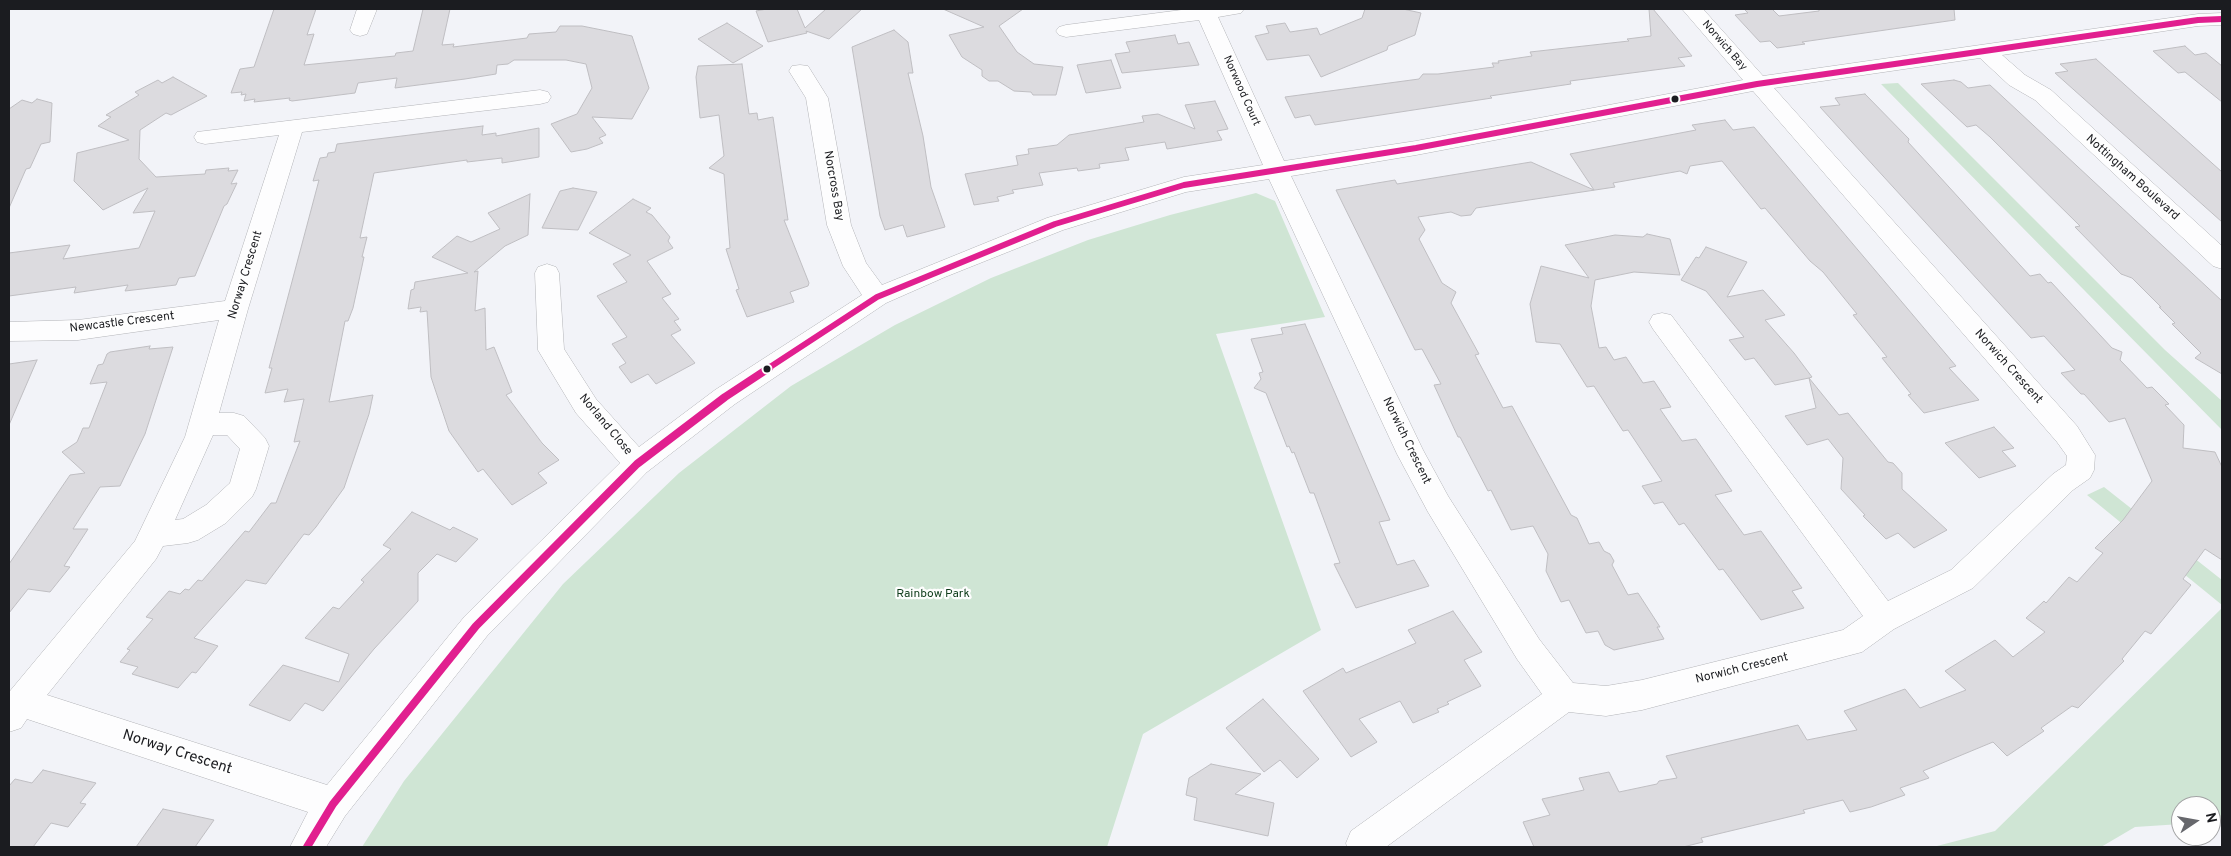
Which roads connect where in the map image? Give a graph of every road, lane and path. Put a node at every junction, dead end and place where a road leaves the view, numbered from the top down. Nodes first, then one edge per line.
1 (367, 9) edge
2 (1234, 9) edge
3 (1692, 9) edge
4 (1206, 12) junction
5 (2201, 16) edge
6 (360, 30) dead end
7 (1066, 31) dead end
8 (2222, 38) edge
9 (1996, 50) junction
10 (800, 70) dead end
11 (1757, 84) junction
12 (540, 97) dead end
13 (293, 127) junction
14 (205, 137) dead end
15 (1276, 169) junction
16 (2222, 260) edge
17 (547, 273) dead end
18 (877, 297) junction
19 (235, 309) junction
20 (1662, 322) dead end
21 (9, 331) edge
22 (203, 424) junction
23 (637, 464) junction
24 (154, 534) junction
25 (1884, 619) junction
26 (1564, 697) junction
27 (15, 709) edge
28 (333, 804) junction
29 (1363, 843) dead end
30 (307, 847) edge

1 - 6 street
2 - 4 street
3 - 11 street, Norwich Bay
4 - 7 street
4 - 15 street, Norwood Court
5 - 8 street
5 - 9 street
9 - 11 street
9 - 16 street, Nottingham Boulevard
10 - 18 street, Norcross Bay
11 - 15 street
11 - 25 street, Norwich Crescent
12 - 13 street
13 - 14 street
13 - 19 street, Norway Crescent
15 - 18 street
15 - 26 street, Norwich Crescent
17 - 23 street, Norland Close
18 - 23 street
19 - 21 street, Newcastle Crescent
19 - 22 street, Norway Crescent
20 - 25 street
22 - 24 street, Norway Crescent
22 - 24 street
23 - 28 street
24 - 27 street, Norway Crescent
25 - 26 street, Norwich Crescent
26 - 29 street
27 - 28 street, Norway Crescent
28 - 30 street

